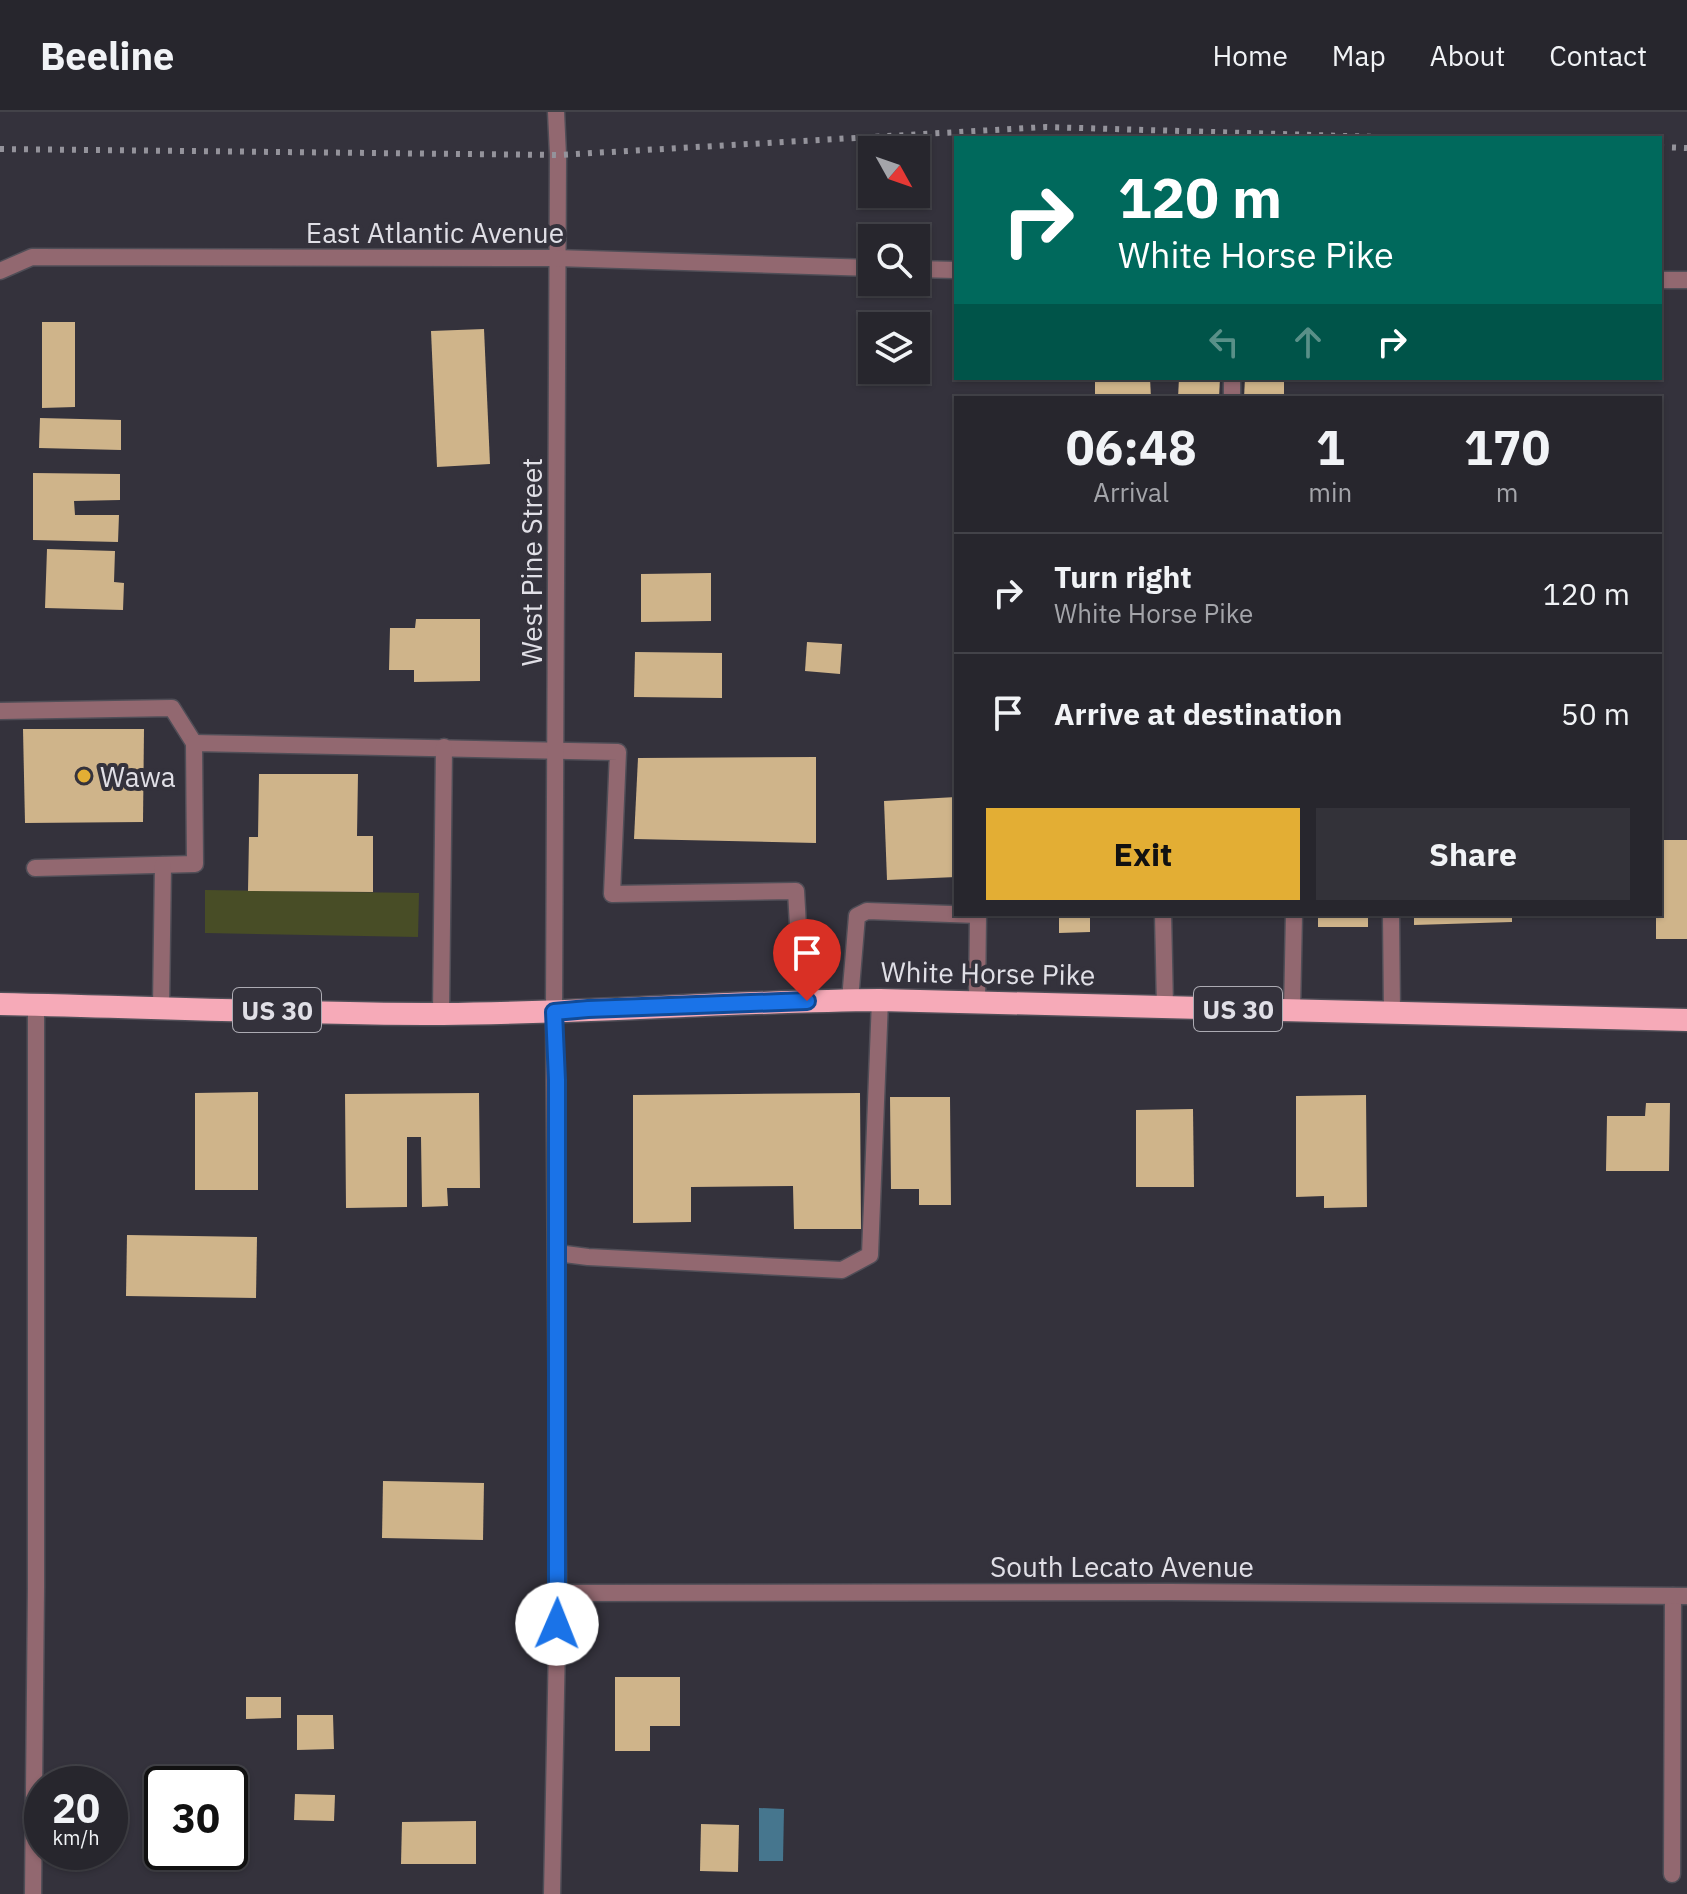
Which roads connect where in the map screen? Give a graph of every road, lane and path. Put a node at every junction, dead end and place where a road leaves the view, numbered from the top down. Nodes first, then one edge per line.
1 (556, 112) edge
2 (556, 258) junction
3 (858, 268) edge
4 (930, 269) edge
5 (954, 270) edge
6 (0, 271) edge
7 (1662, 280) edge
8 (1687, 280) edge
9 (0, 711) edge
10 (194, 743) junction
11 (444, 747) junction
12 (557, 752) junction
13 (163, 865) junction
14 (35, 868) dead end
15 (954, 914) edge
16 (978, 916) edge
17 (1163, 916) edge
18 (1294, 916) edge
19 (1391, 916) edge
20 (850, 1000) junction
21 (880, 1000) junction
22 (807, 1001) junction
23 (977, 1003) junction
24 (0, 1004) edge
25 (36, 1007) junction
26 (161, 1007) junction
27 (1165, 1007) junction
28 (1292, 1011) junction
29 (554, 1012) junction
30 (1392, 1013) junction
31 (441, 1014) junction
32 (1687, 1020) edge
33 (557, 1253) junction
34 (558, 1593) junction
35 (1680, 1596) edge
36 (1672, 1874) dead end
37 (33, 1894) edge
38 (552, 1894) edge

1 - 2 street, West Pine Street
2 - 3 street, East Atlantic Avenue
2 - 6 street, East Atlantic Avenue
2 - 12 street, West Pine Street
4 - 5 street
7 - 8 street
9 - 10 street
10 - 11 street
10 - 13 street
11 - 12 street
11 - 31 street
12 - 22 street
12 - 29 street, West Pine Street
13 - 14 street
13 - 26 street
15 - 20 street
16 - 23 street
17 - 27 street
18 - 28 street
19 - 30 street
20 - 21 highway, White Horse Pike / US 30
20 - 22 highway, White Horse Pike / US 30
21 - 23 highway, White Horse Pike / US 30
21 - 33 street
22 - 29 highway, White Horse Pike / US 30
23 - 27 highway, White Horse Pike / US 30
24 - 25 highway, White Horse Pike / US 30
25 - 26 highway, White Horse Pike / US 30
25 - 37 street
26 - 31 highway, White Horse Pike / US 30
27 - 28 highway, White Horse Pike / US 30
28 - 30 highway, White Horse Pike / US 30
29 - 31 highway, White Horse Pike / US 30
29 - 33 street, West Pine Street
30 - 32 highway, White Horse Pike / US 30
33 - 34 street, West Pine Street
34 - 35 street, South Lecato Avenue
34 - 38 street, West Pine Street
35 - 36 street

